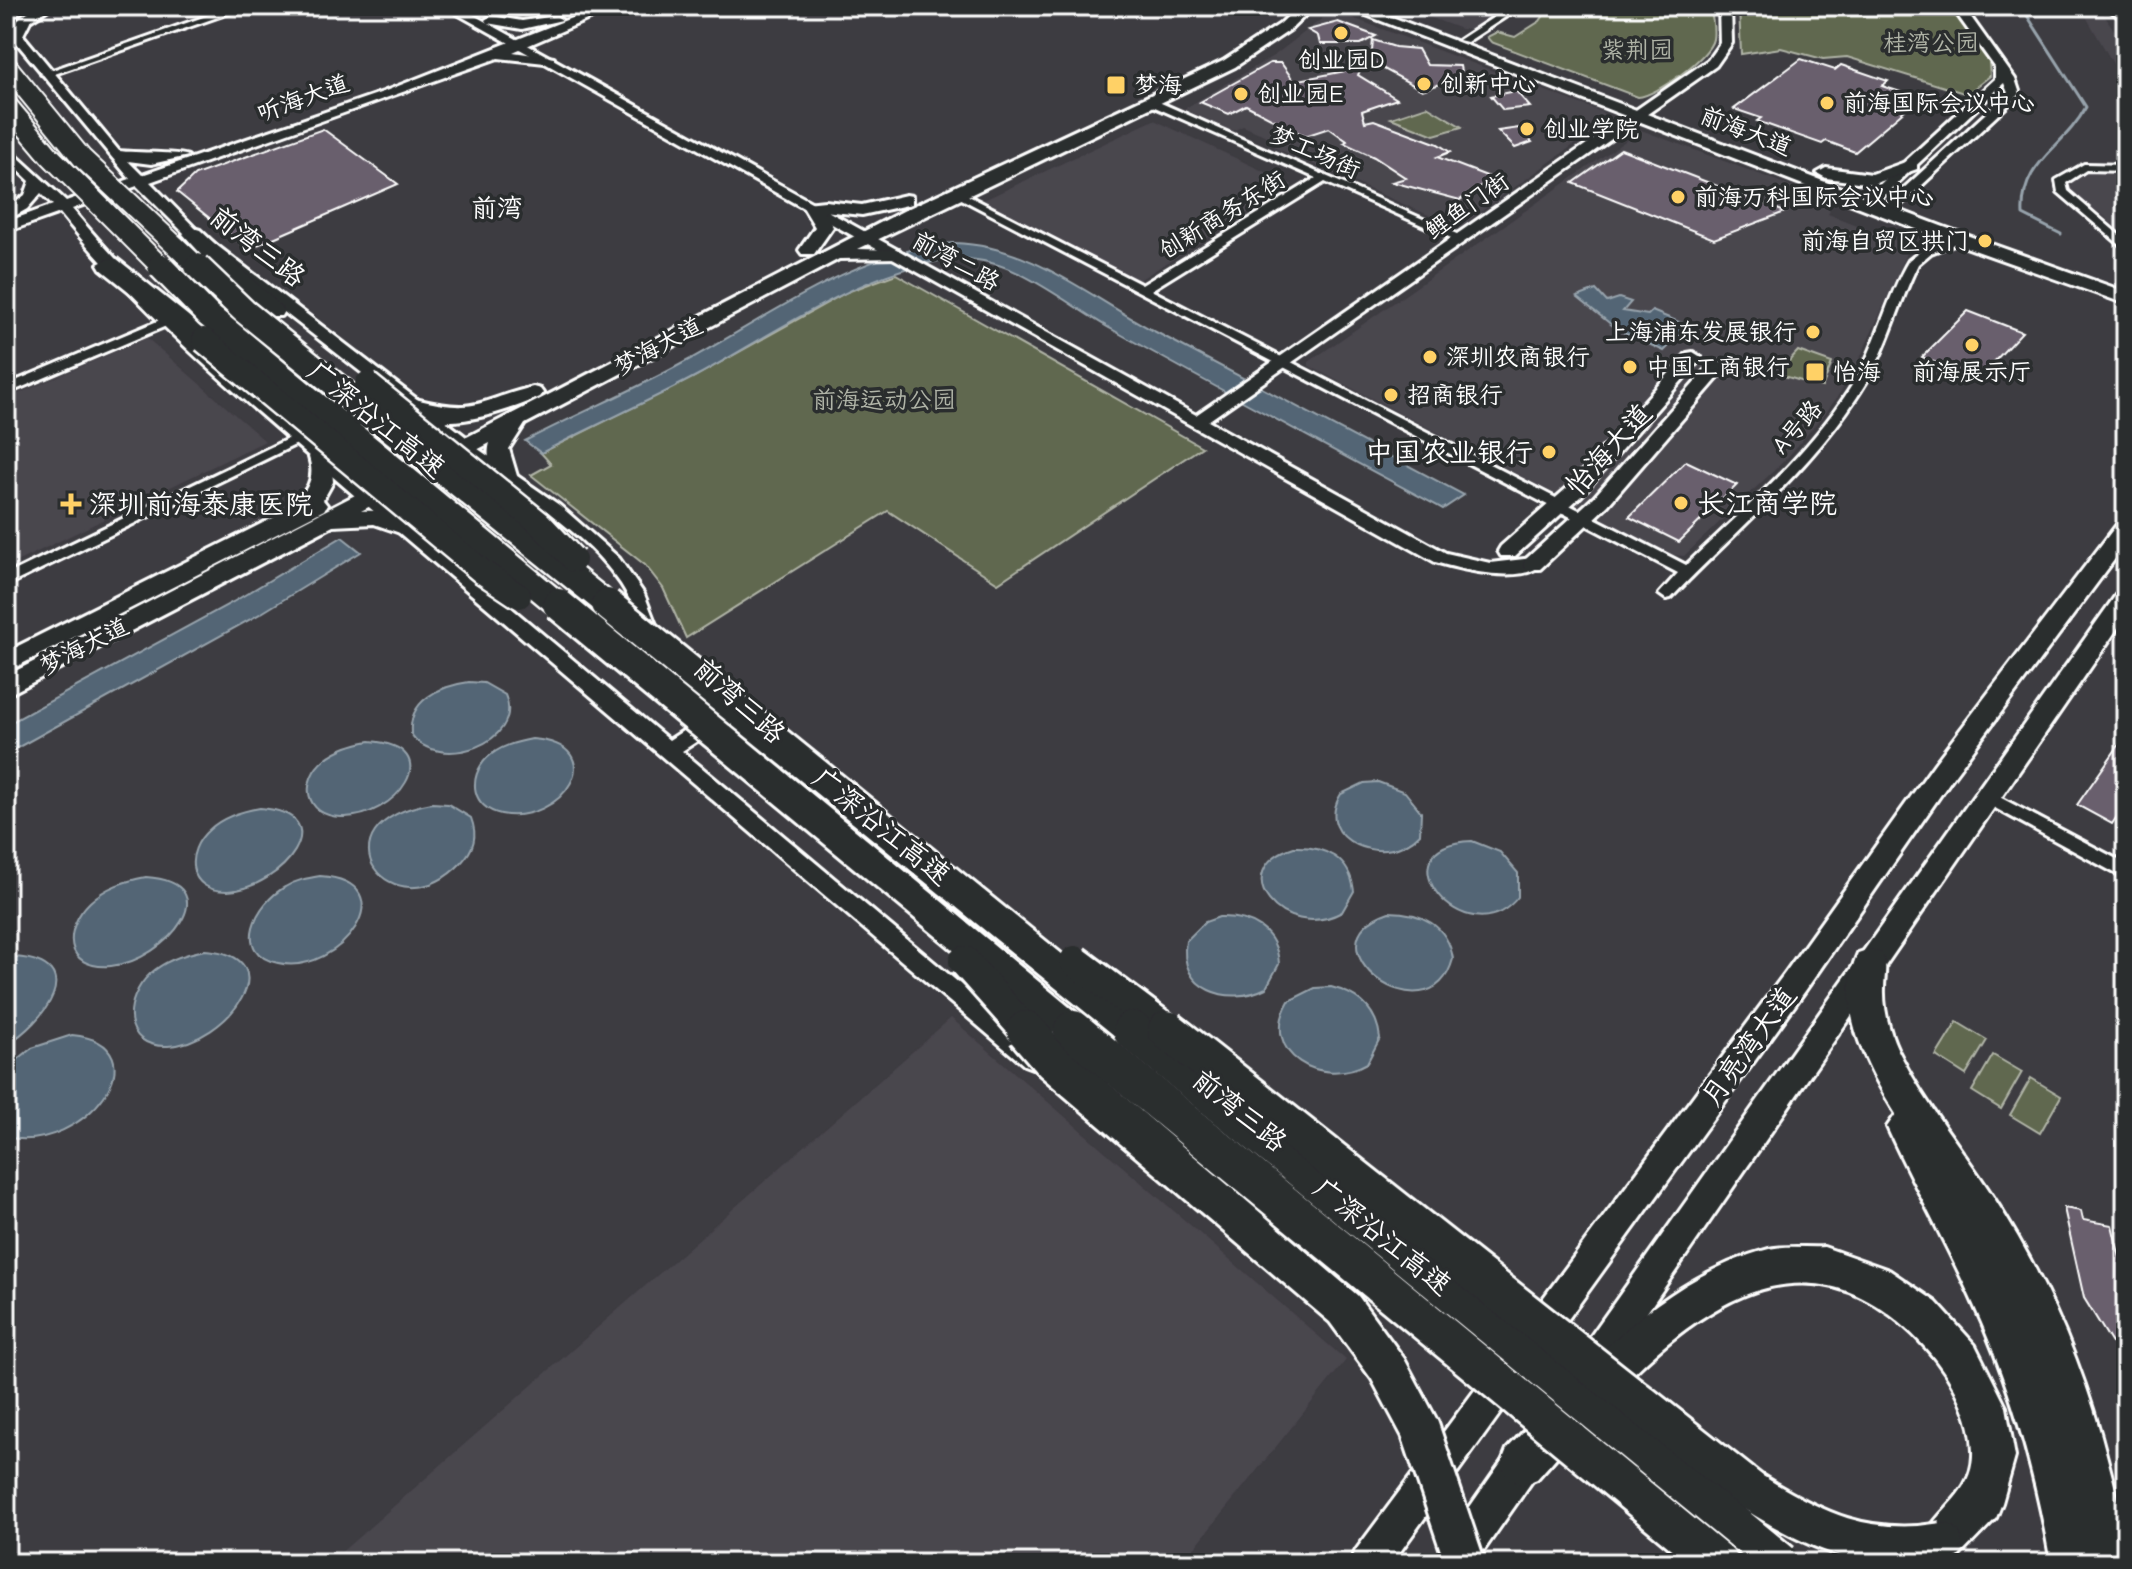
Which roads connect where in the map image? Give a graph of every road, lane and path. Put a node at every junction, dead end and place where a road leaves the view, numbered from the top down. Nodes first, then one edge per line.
1 (45, 6) edge
2 (244, 6) edge
3 (449, 6) edge
4 (465, 6) edge
5 (588, 6) edge
6 (613, 6) edge
7 (1350, 6) edge
8 (1517, 6) edge
9 (1725, 6) edge
10 (1957, 6) edge
11 (2110, 6) edge
12 (1376, 8) edge
13 (1301, 9) edge
14 (6, 15) edge
15 (2126, 20) edge
16 (6, 22) edge
17 (486, 22) junction
18 (561, 23) junction
19 (16, 36) junction
20 (519, 40) junction
21 (1464, 40) junction
22 (474, 57) junction
23 (552, 59) junction
24 (6, 65) edge
25 (2000, 68) junction
26 (46, 74) junction
27 (1152, 102) junction
28 (6, 104) edge
29 (1643, 112) junction
30 (6, 150) edge
31 (114, 155) junction
32 (189, 159) junction
33 (1911, 165) junction
34 (2126, 168) edge
35 (1816, 171) junction
36 (135, 177) junction
37 (1324, 178) junction
38 (37, 181) junction
39 (955, 193) junction
40 (1883, 202) junction
41 (59, 203) junction
42 (162, 205) junction
43 (819, 206) junction
44 (909, 206) junction
45 (6, 216) edge
46 (6, 227) edge
47 (81, 230) junction
48 (862, 230) junction
49 (193, 234) junction
50 (1462, 239) junction
51 (1961, 239) junction
52 (2126, 247) edge
53 (899, 251) junction
54 (811, 257) junction
55 (109, 264) junction
56 (2126, 287) edge
57 (1142, 290) junction
58 (167, 321) junction
59 (1693, 357) dead end
60 (1282, 362) junction
61 (1718, 367) dead end
62 (6, 390) edge
63 (533, 393) junction
64 (415, 405) junction
65 (527, 415) junction
66 (1200, 419) junction
67 (298, 438) junction
68 (460, 440) junction
69 (320, 457) junction
70 (506, 476) junction
71 (361, 492) junction
72 (1560, 506) junction
73 (1583, 518) junction
74 (298, 525) junction
75 (403, 527) junction
76 (2126, 528) edge
77 (1508, 551) joint
78 (1445, 553) junction
79 (1533, 564) joint
80 (1687, 572) junction
81 (6, 581) edge
82 (1666, 594) dead end
83 (2126, 598) edge
84 (627, 622) junction
85 (604, 646) junction
86 (6, 663) edge
87 (6, 687) edge
88 (713, 721) junction
89 (668, 751) junction
90 (1988, 797) junction
91 (2126, 872) edge
92 (955, 885) junction
93 (910, 899) junction
94 (1870, 963) junction
95 (1873, 1027) junction
96 (1565, 1295) junction
97 (1522, 1464) junction
98 (1417, 1498) junction
99 (1369, 1563) edge
100 (1453, 1563) edge
101 (1465, 1563) edge
102 (1718, 1563) edge
103 (1781, 1563) edge
104 (2072, 1563) edge
105 (2112, 1563) edge

1 - 14 main road
1 - 19 main road
2 - 26 street
3 - 17 street, 前湾二路
4 - 17 street, 前湾二路
5 - 18 main road, 听海大道
6 - 18 main road, 听海大道
7 - 12 main road, 前海大道
8 - 21 street
9 - 29 street, 鲤鱼门街
10 - 25 street
11 - 15 street
12 - 13 main road
12 - 21 main road, 前海大道
12 - 29 main road, 前海大道
13 - 27 main road, 梦海大道
13 - 44 main road, 梦海大道
16 - 19 main road, 前湾三路
17 - 18 main road
17 - 20 street, 前湾二路
17 - 22 main road
18 - 20 main road, 听海大道
18 - 23 main road
19 - 26 main road, 前湾三路
20 - 22 main road, 听海大道
20 - 23 street, 前湾二路
21 - 29 main road, 前海大道
22 - 23 main road
22 - 32 main road, 听海大道
23 - 43 street, 前湾二路
24 - 84 highway, 广深沿江高速, bridge
25 - 33 street
25 - 40 street
26 - 31 main road, 前湾三路
27 - 37 street, 梦工场街
27 - 39 main road, 梦海大道
28 - 85 highway, 广深沿江高速, bridge
29 - 35 main road, 前海大道
29 - 40 main road, 前海大道
29 - 50 street, 鲤鱼门街
30 - 38 main road
31 - 32 main road
31 - 36 main road, 前湾三路
32 - 36 main road, 听海大道
32 - 42 main road
33 - 35 main road
33 - 40 street
34 - 52 street
35 - 40 main road, 前海大道
36 - 41 main road, 听海大道
36 - 42 main road, 前湾三路
37 - 50 street, 梦工场街
37 - 57 street, 创新商务东街
38 - 41 main road
38 - 45 main road
39 - 44 main road, 梦海大道
39 - 57 street
40 - 51 main road, 前海大道
40 - 56 main road, 前海大道
41 - 45 main road, 听海大道
41 - 46 main road, 听海大道
41 - 47 main road
42 - 49 main road, 前湾三路
43 - 44 main road
43 - 48 street, 前湾二路
43 - 54 main road
44 - 48 main road, 梦海大道
44 - 53 main road
46 - 47 main road
47 - 55 main road
48 - 53 street, 前湾二路
48 - 54 main road, 梦海大道
49 - 64 main road, 前湾三路
49 - 84 highway, bridge
50 - 60 street, 鲤鱼门街
51 - 56 main road, 前海大道
51 - 80 street, A号路
53 - 54 main road
53 - 66 street, 前湾二路
54 - 63 main road, 梦海大道
54 - 65 main road, 梦海大道
55 - 58 main road
55 - 85 highway, bridge
57 - 60 street
58 - 62 street
58 - 67 main road
59 - 72 main road, 怡海大道
60 - 66 street, 鲤鱼门街
60 - 72 street
61 - 73 main road, 怡海大道
63 - 64 main road
63 - 68 main road, 梦海大道
64 - 68 main road, 前湾三路
65 - 68 main road, 梦海大道
65 - 70 main road
66 - 78 street, 前湾二路
67 - 69 main road
67 - 81 street
68 - 70 street, 前湾三路
68 - 71 main road, 梦海大道
69 - 71 main road
69 - 74 main road
70 - 88 street, 前湾三路
71 - 74 main road, 梦海大道
71 - 75 street
72 - 73 street
72 - 77 main road, 怡海大道
73 - 79 main road, 怡海大道
73 - 80 street
74 - 75 main road
74 - 86 main road, 梦海大道
74 - 87 main road, 梦海大道
75 - 89 street
76 - 96 main road, 月亮湾大道
77 - 78 street
78 - 79 street
80 - 82 street, A号路
83 - 90 main road, 月亮湾大道
84 - 92 highway, 广深沿江高速, bridge
85 - 93 highway, 广深沿江高速, bridge
88 - 89 street
88 - 96 street, 前湾三路
89 - 98 street
90 - 91 street
90 - 94 main road, 月亮湾大道
92 - 97 highway, bridge
92 - 103 highway, 广深沿江高速, bridge
93 - 101 highway, bridge
93 - 102 highway, 广深沿江高速, bridge
94 - 95 highway
94 - 97 main road, 月亮湾大道
95 - 104 highway
95 - 105 highway
96 - 98 main road, 月亮湾大道
97 - 100 main road, 月亮湾大道
98 - 99 main road, 月亮湾大道

